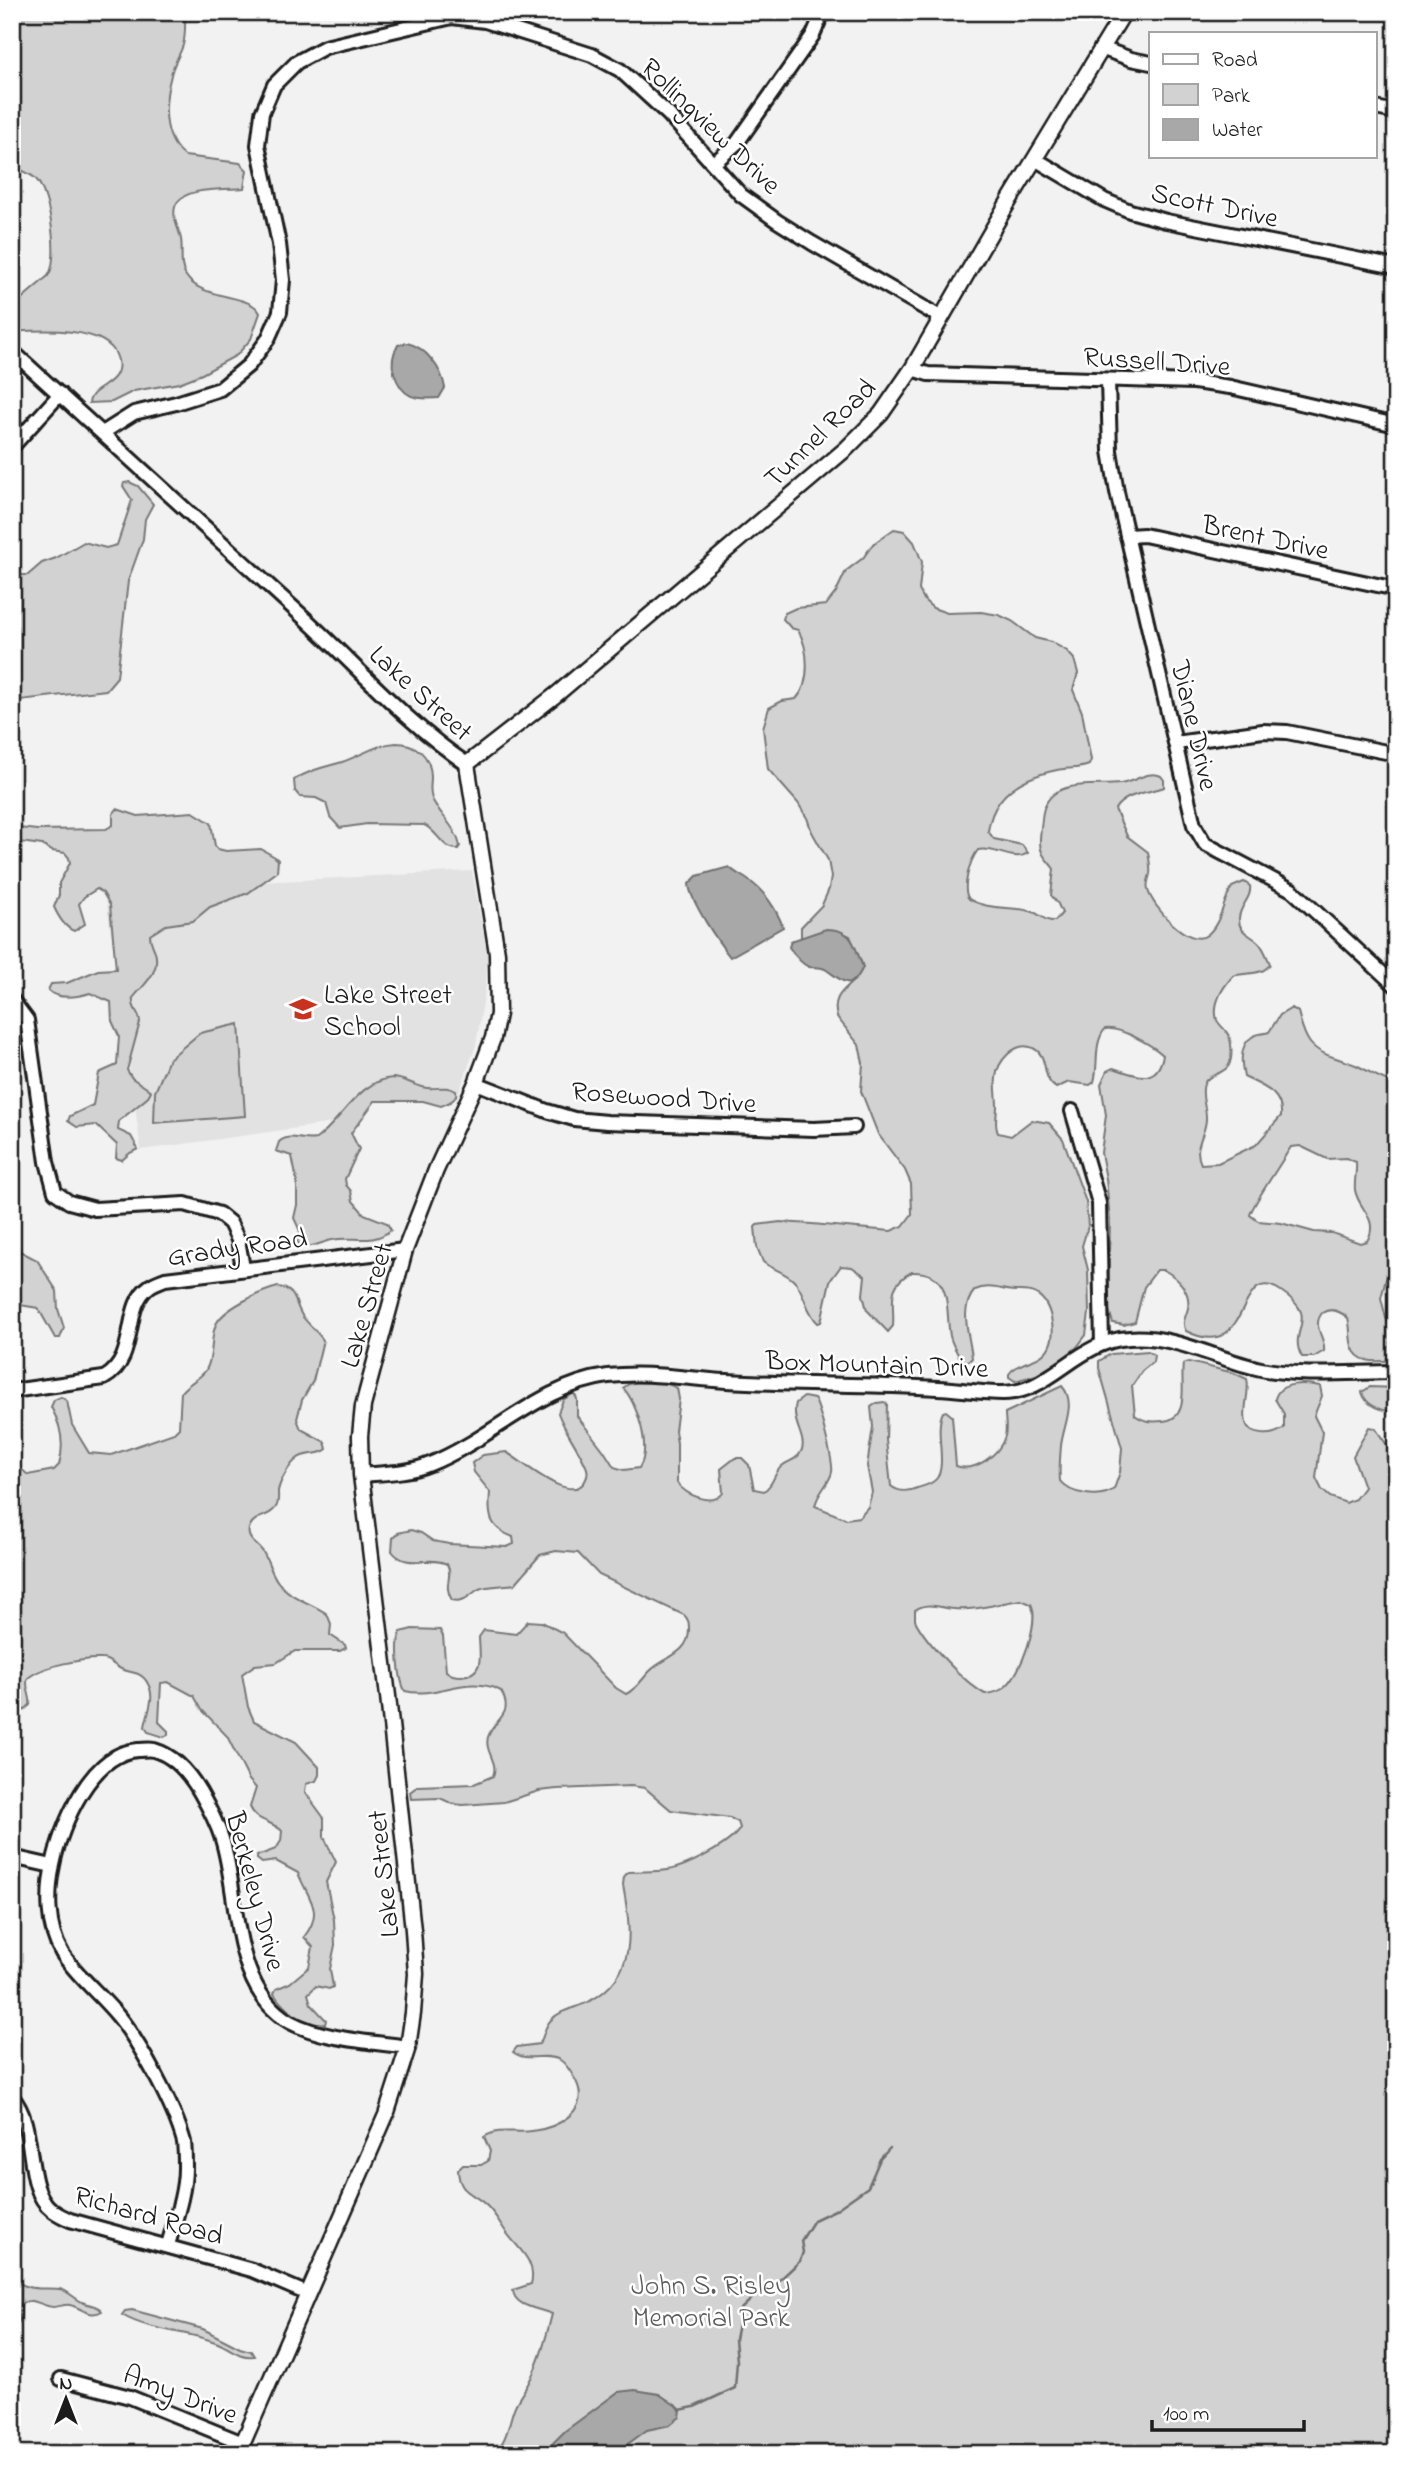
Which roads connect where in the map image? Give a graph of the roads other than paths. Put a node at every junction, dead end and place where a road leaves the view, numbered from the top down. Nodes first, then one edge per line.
1 (823, 12) edge
2 (1124, 12) edge
3 (485, 17) edge
4 (1101, 48) junction
5 (1149, 63) edge
6 (1376, 108) edge
7 (1396, 112) edge
8 (1035, 159) junction
9 (714, 163) junction
10 (1396, 267) edge
11 (940, 317) junction
12 (12, 351) edge
13 (912, 369) junction
14 (1108, 380) junction
15 (60, 394) junction
16 (1396, 425) edge
17 (103, 432) junction
18 (12, 447) edge
19 (1126, 536) junction
20 (1396, 589) edge
21 (1176, 743) junction
22 (1396, 754) edge
23 (467, 764) junction
24 (1396, 986) edge
25 (12, 1000) edge
26 (476, 1083) junction
27 (1072, 1111) dead end
28 (854, 1127) dead end
29 (405, 1250) junction
30 (243, 1268) junction
31 (1102, 1344) junction
32 (1396, 1371) edge
33 (12, 1391) edge
34 (360, 1475) junction
35 (12, 1857) edge
36 (52, 1866) junction
37 (408, 2047) junction
38 (12, 2097) edge
39 (169, 2245) junction
40 (308, 2294) junction
41 (61, 2379) dead end
42 (240, 2448) edge

1 - 9 street
2 - 4 main road, Tunnel Road
3 - 9 street, Rollingview Drive
3 - 17 street, Rollingview Drive
4 - 5 street
4 - 8 main road, Tunnel Road
6 - 7 street
8 - 10 street, Scott Drive
8 - 11 main road, Tunnel Road
9 - 11 street, Rollingview Drive
11 - 13 main road, Tunnel Road
12 - 15 street, Lake Street
13 - 14 street, Russell Drive
13 - 23 main road, Tunnel Road
14 - 16 street, Russell Drive
14 - 19 street, Diane Drive
15 - 17 street, Lake Street
15 - 18 street
17 - 23 street, Lake Street
19 - 20 street, Brent Drive
19 - 21 street, Diane Drive
21 - 22 street
21 - 24 street, Diane Drive
23 - 26 main road, Lake Street
25 - 30 street
26 - 28 street, Rosewood Drive
26 - 29 main road, Lake Street
27 - 31 street
29 - 30 street, Grady Road
29 - 34 main road, Lake Street
30 - 33 street, Grady Road
31 - 32 street, Box Mountain Drive
31 - 34 street, Box Mountain Drive
34 - 37 main road, Lake Street
35 - 36 street
36 - 37 street, Berkeley Drive
36 - 39 street, Berkeley Drive
37 - 40 main road, Lake Street
38 - 39 street, Richard Road
39 - 40 street, Richard Road
40 - 42 main road, Lake Street
41 - 42 street, Amy Drive

